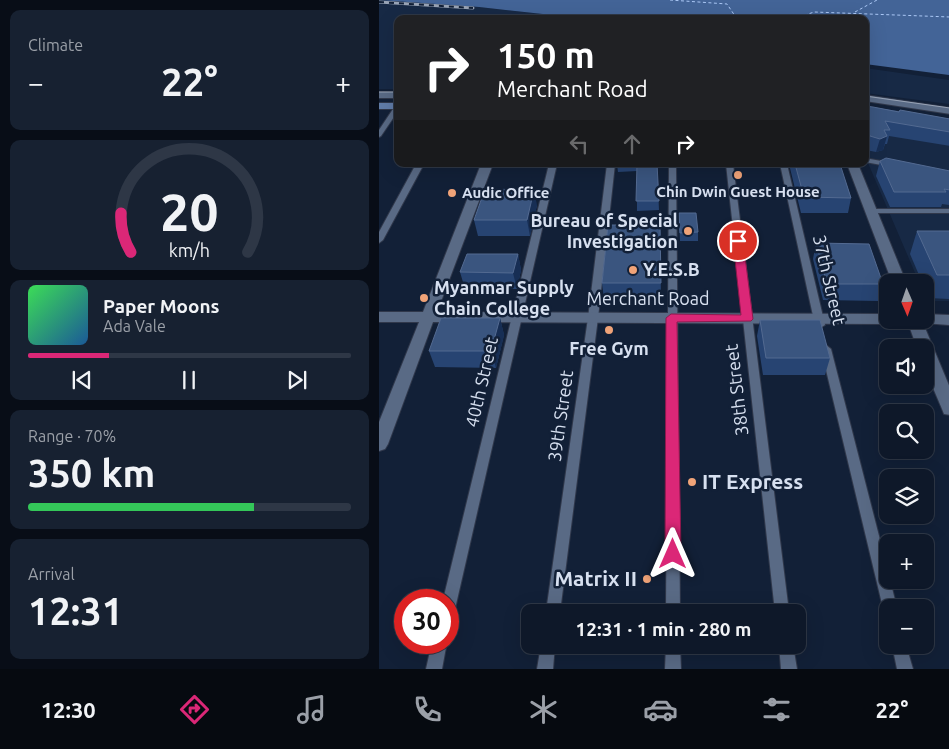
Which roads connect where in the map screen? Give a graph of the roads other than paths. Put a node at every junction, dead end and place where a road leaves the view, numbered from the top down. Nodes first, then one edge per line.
1 (379, 95) edge
2 (394, 95) edge
3 (869, 99) edge
4 (379, 106) edge
5 (394, 108) edge
6 (394, 109) edge
7 (379, 110) edge
8 (949, 111) edge
9 (394, 113) edge
10 (379, 135) edge
11 (869, 161) edge
12 (418, 167) edge
13 (486, 167) edge
14 (552, 167) edge
15 (611, 167) edge
16 (672, 167) edge
17 (729, 167) edge
18 (784, 167) edge
19 (853, 167) edge
20 (903, 167) edge
21 (871, 211) junction
22 (947, 212) edge
23 (949, 221) edge
24 (379, 240) edge
25 (896, 274) edge
26 (379, 317) edge
27 (428, 317) junction
28 (516, 317) junction
29 (593, 318) junction
30 (671, 318) junction
31 (747, 319) junction
32 (819, 319) junction
33 (879, 319) edge
34 (934, 320) edge
35 (949, 320) edge
36 (934, 371) edge
37 (949, 409) edge
38 (379, 444) edge
39 (453, 589) edge
40 (888, 599) edge
41 (554, 604) edge
42 (673, 604) edge
43 (781, 604) edge
44 (437, 654) edge
45 (547, 654) edge
46 (673, 654) edge
47 (787, 654) edge
48 (901, 654) edge
49 (434, 669) edge
50 (545, 669) edge
51 (673, 669) edge
52 (789, 669) edge
53 (905, 669) edge

1 - 2 main road
3 - 8 main road
4 - 5 main road
6 - 7 main road
9 - 10 street
11 - 20 street
12 - 24 street
13 - 27 main road
14 - 28 street, 40th Street
15 - 29 street, 39th Street
16 - 30 street
17 - 31 street, 38th Street
18 - 32 street, 37th Street
19 - 21 main road
21 - 22 street
21 - 25 main road
22 - 23 street
26 - 27 main road, Merchant Road
27 - 28 main road, Merchant Road
27 - 38 main road
28 - 29 main road, Merchant Road
28 - 39 street, 40th Street
29 - 30 main road, Merchant Road
29 - 41 street, 39th Street
30 - 31 main road, Merchant Road
30 - 42 street
31 - 32 main road, Merchant Road
31 - 43 street, 38th Street
32 - 33 main road, Merchant Road
32 - 40 street, 37th Street
34 - 35 main road
36 - 37 main road
44 - 49 street
45 - 50 street
46 - 51 street
47 - 52 street
48 - 53 street

